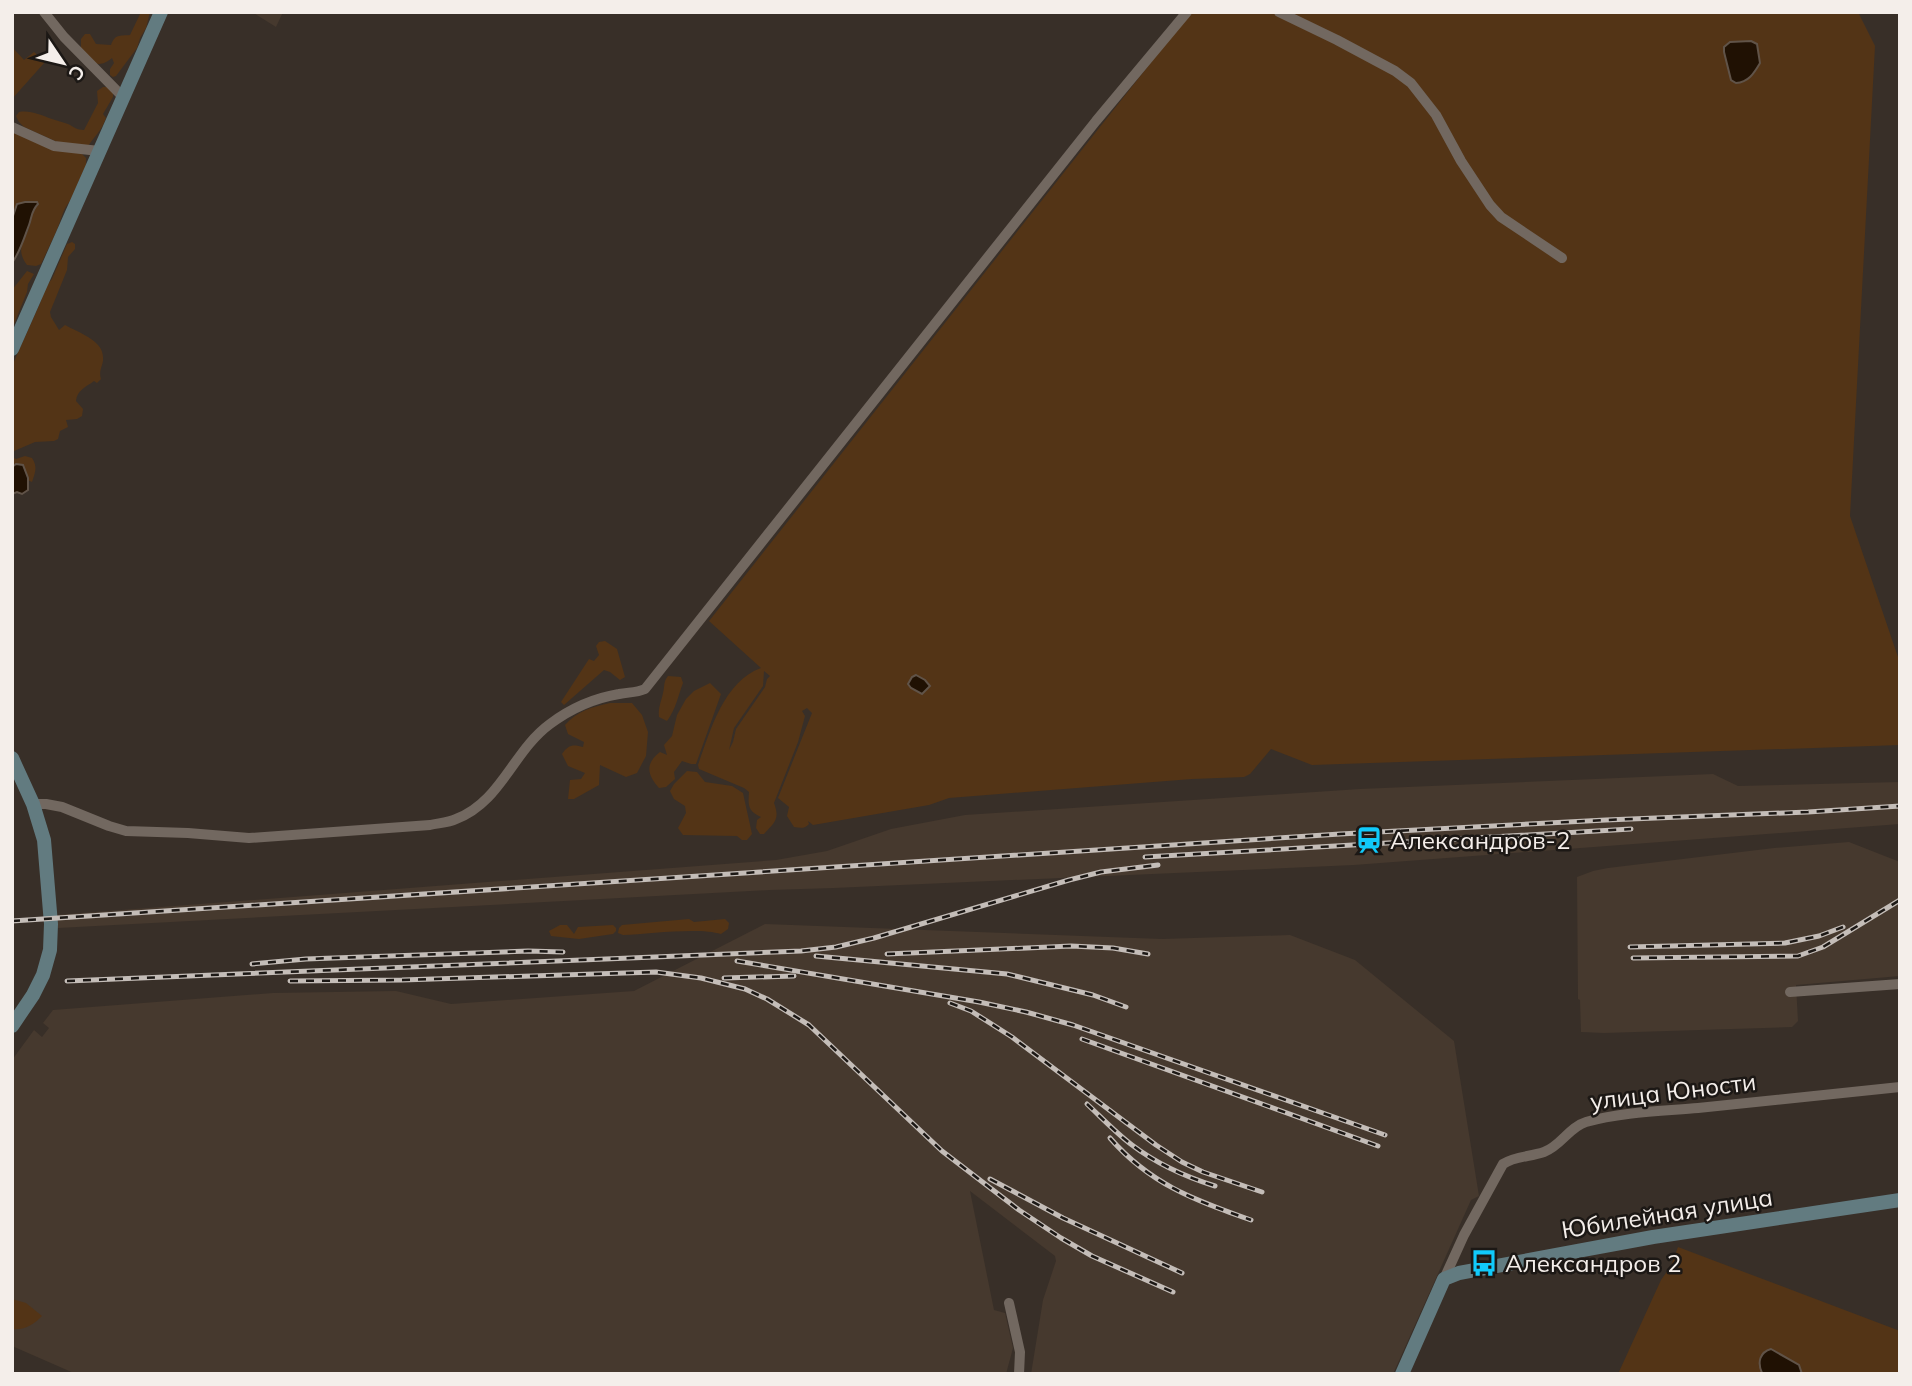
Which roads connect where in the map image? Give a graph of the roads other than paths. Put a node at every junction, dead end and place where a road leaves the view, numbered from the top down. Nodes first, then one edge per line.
1 (44, 12) edge
2 (161, 12) edge
3 (1187, 12) edge
4 (1279, 12) edge
5 (123, 97) junction
6 (12, 127) edge
7 (99, 151) junction
8 (1562, 258) dead end
9 (12, 349) edge
10 (12, 758) edge
11 (33, 804) junction
12 (1900, 984) edge
13 (1790, 992) dead end
14 (12, 1026) edge
15 (1900, 1087) edge
16 (1900, 1200) edge
17 (1444, 1279) junction
18 (1009, 1303) dead end
19 (1019, 1374) edge
20 (1402, 1374) edge

1 - 5 street
2 - 5 street
3 - 11 street
4 - 8 street
5 - 7 street
6 - 7 street
7 - 9 street
10 - 11 street
11 - 14 street
12 - 13 street
15 - 17 street, улица Юности
16 - 17 street, Юбилейная улица
17 - 20 street
18 - 19 street

